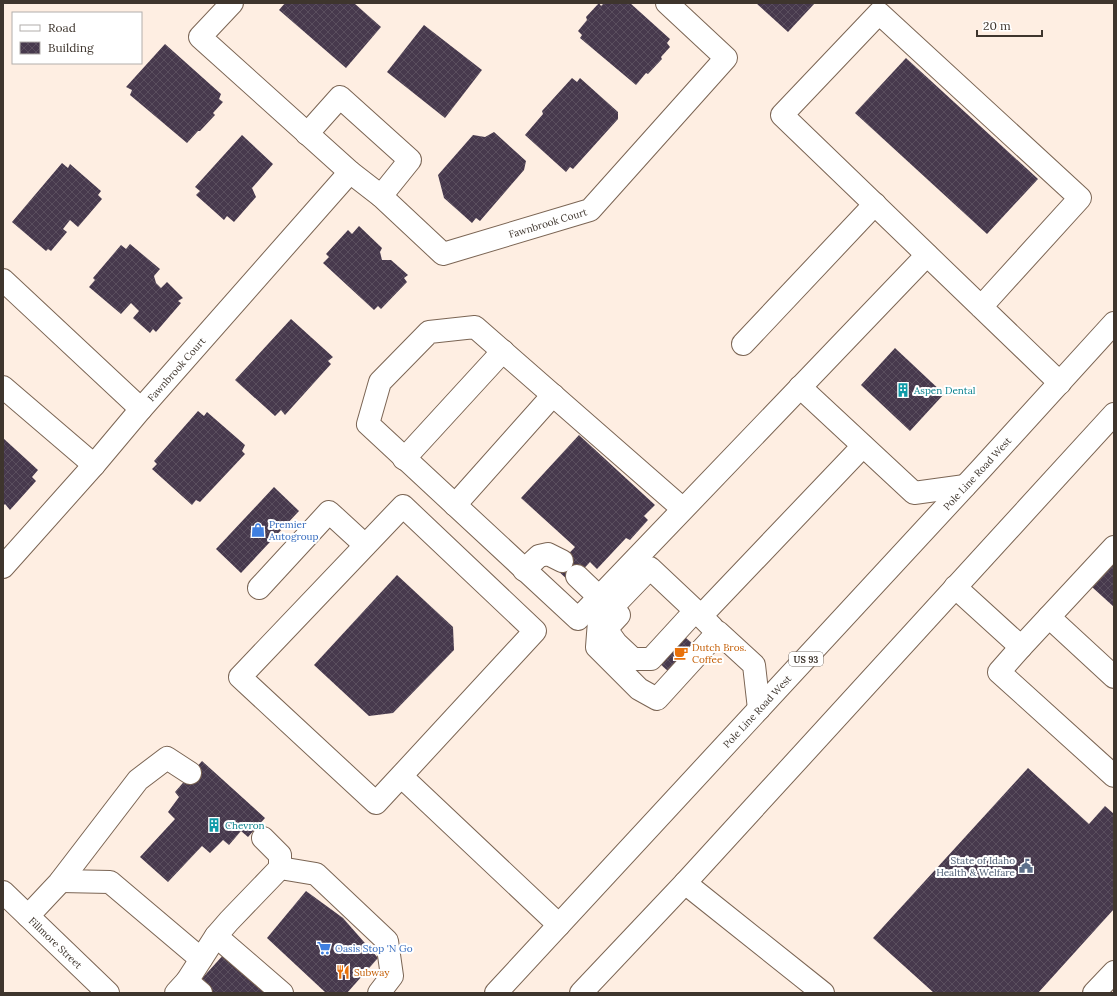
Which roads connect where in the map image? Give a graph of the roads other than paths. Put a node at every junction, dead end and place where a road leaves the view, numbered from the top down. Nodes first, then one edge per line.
1 (232, 3) edge
2 (667, 3) edge
3 (308, 134) junction
4 (350, 172) junction
5 (381, 196) junction
6 (875, 204) junction
7 (927, 255) junction
8 (3, 280) edge
9 (981, 307) junction
10 (1114, 323) edge
11 (743, 344) dead end
12 (503, 351) junction
13 (1060, 383) junction
14 (3, 387) edge
15 (800, 387) junction
16 (553, 395) junction
17 (141, 409) junction
18 (1114, 414) edge
19 (863, 446) junction
20 (404, 459) junction
21 (94, 465) junction
22 (965, 486) junction
23 (455, 505) junction
24 (683, 509) junction
25 (365, 545) junction
26 (1114, 546) edge
27 (562, 561) dead end
28 (648, 566) junction
29 (3, 567) edge
30 (524, 570) junction
31 (577, 576) dead end
32 (259, 588) dead end
33 (955, 588) junction
34 (598, 597) junction
35 (698, 614) junction
36 (1049, 617) junction
37 (718, 632) junction
38 (1021, 647) junction
39 (1114, 677) edge
40 (759, 709) junction
41 (190, 773) dead end
42 (401, 776) junction
43 (1114, 776) edge
44 (263, 838) dead end
45 (280, 868) junction
46 (61, 881) junction
47 (685, 883) junction
48 (3, 892) edge
49 (28, 916) junction
50 (560, 925) junction
51 (216, 936) junction
52 (202, 959) junction
53 (1114, 972) edge
54 (188, 989) edge
55 (108, 993) edge
56 (282, 993) edge
57 (379, 993) edge
58 (496, 993) edge
59 (581, 993) edge
60 (823, 993) edge
61 (1094, 993) edge

1 - 3 main road, Fawnbrook Court
2 - 5 main road, Fawnbrook Court
3 - 4 main road, Fawnbrook Court
3 - 5 main road
4 - 5 main road, Fawnbrook Court
4 - 17 main road, Fawnbrook Court
6 - 7 main road
6 - 9 main road
6 - 11 main road
7 - 9 main road
7 - 15 main road
8 - 17 main road
9 - 13 main road
10 - 13 main road, Pole Line Road West / US 93
12 - 16 main road
12 - 20 main road
12 - 20 main road
13 - 22 main road, Pole Line Road West / US 93
14 - 21 main road
15 - 19 main road
15 - 24 main road
16 - 23 main road
16 - 24 main road
17 - 21 main road, Fawnbrook Court
18 - 33 main road
19 - 22 main road
19 - 35 main road
20 - 23 main road
21 - 29 main road, Fawnbrook Court
22 - 40 main road, Pole Line Road West / US 93
23 - 30 main road
24 - 28 main road
25 - 32 main road
25 - 42 main road
25 - 42 main road
26 - 36 main road
27 - 30 main road
28 - 34 main road
28 - 35 main road
28 - 35 main road
28 - 37 main road
30 - 34 main road
31 - 34 main road
33 - 38 main road
33 - 47 main road
35 - 37 main road
36 - 38 main road
36 - 39 main road
37 - 40 main road
38 - 43 main road
40 - 50 main road, Pole Line Road West / US 93
41 - 46 main road
42 - 50 main road
44 - 45 main road
45 - 51 main road
45 - 57 main road
46 - 49 main road
46 - 52 main road
47 - 59 main road
47 - 60 main road
48 - 49 main road, Fillmore Street
49 - 55 main road, Fillmore Street
50 - 58 main road, Pole Line Road West / US 93
51 - 52 main road
51 - 56 main road
52 - 54 main road
53 - 61 main road

